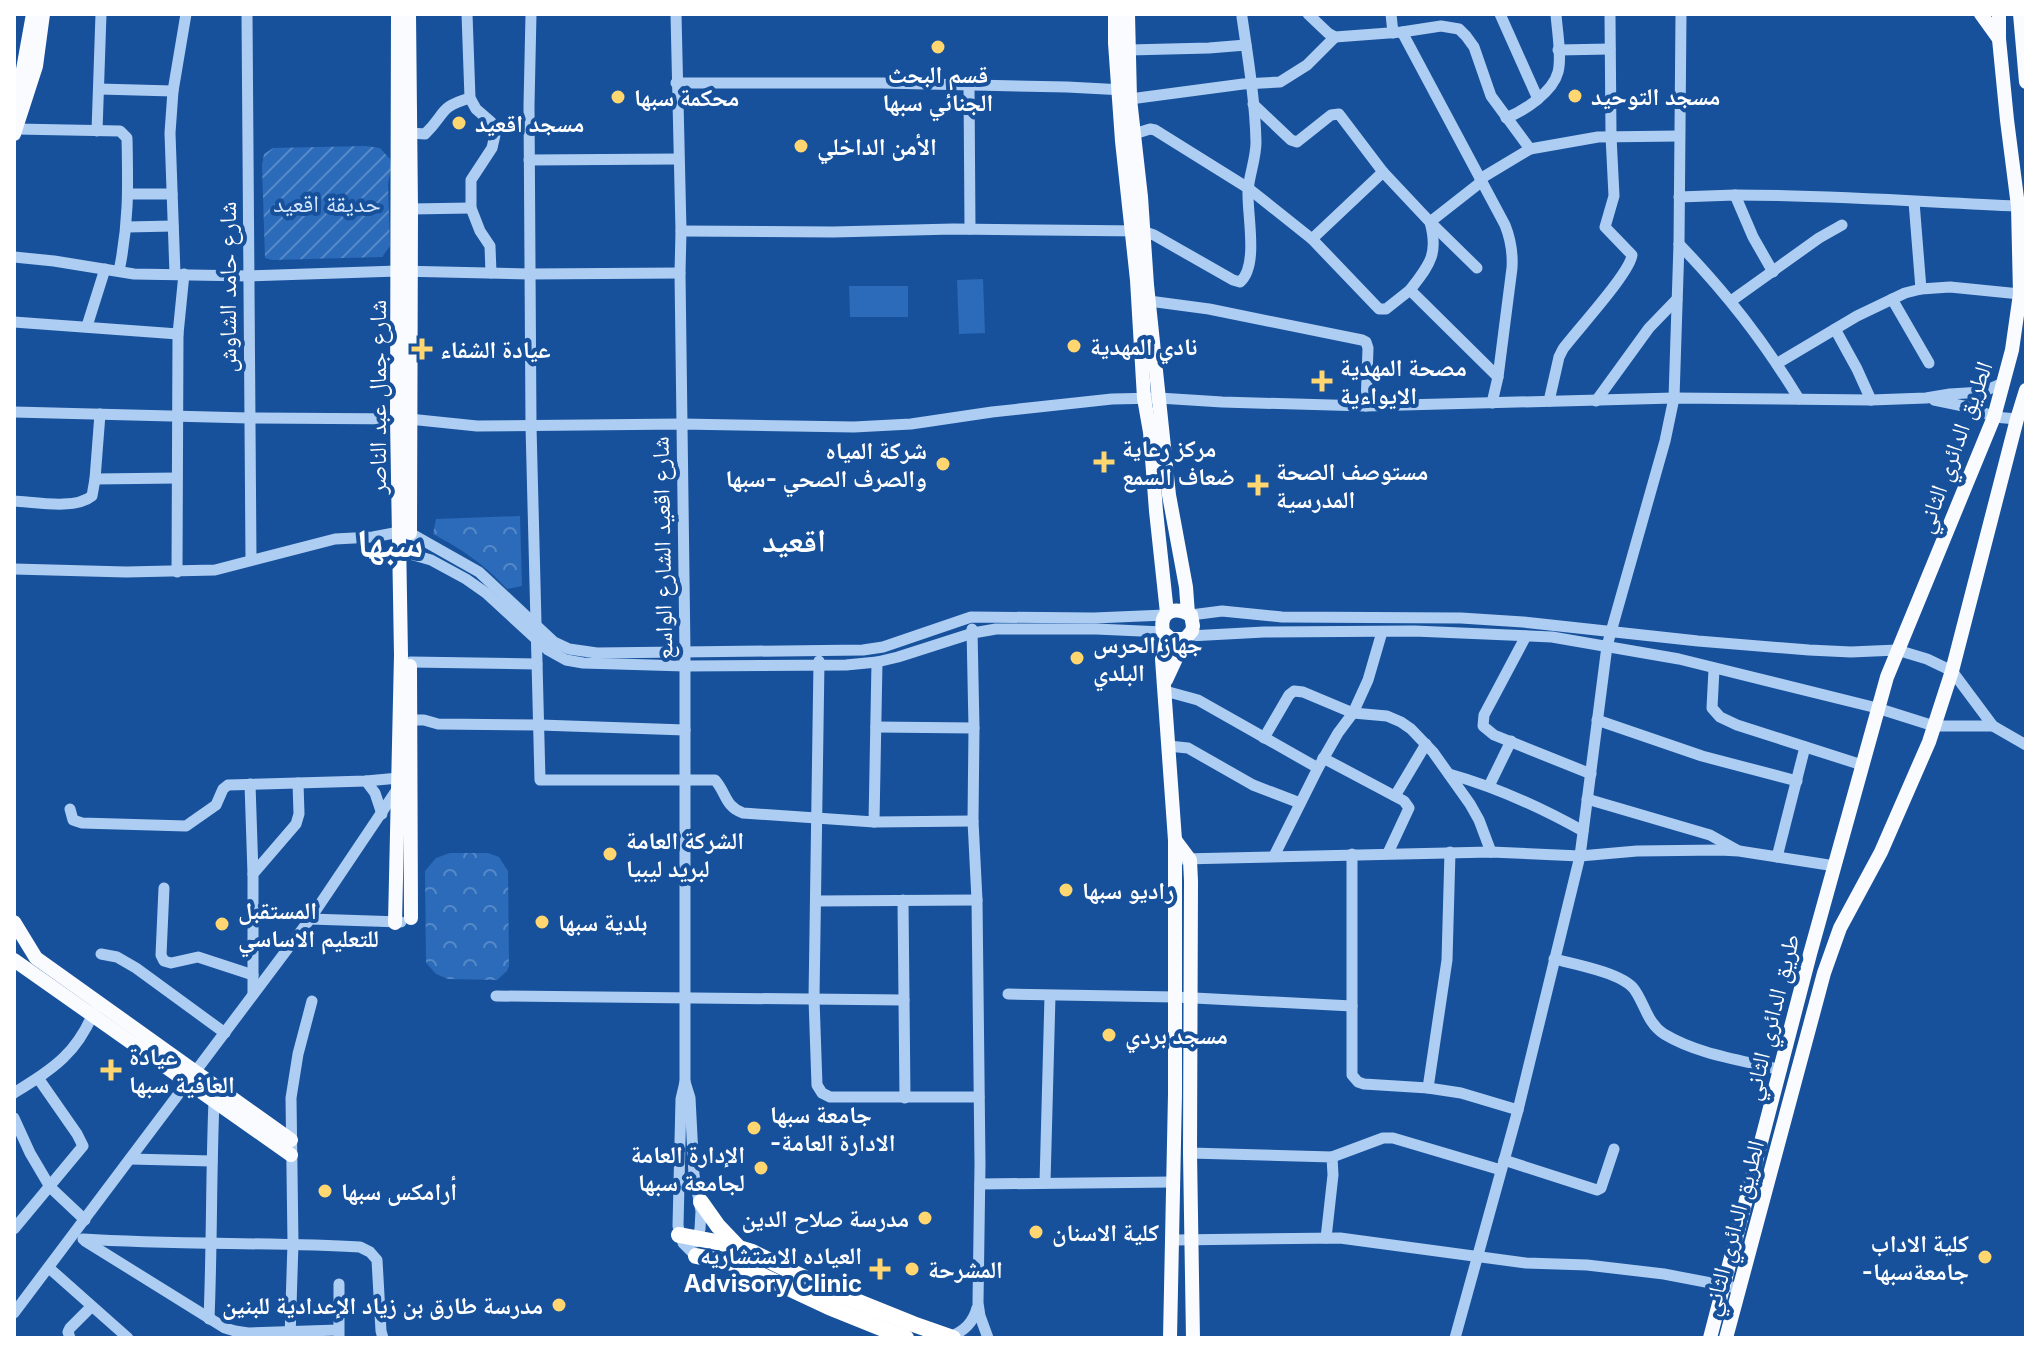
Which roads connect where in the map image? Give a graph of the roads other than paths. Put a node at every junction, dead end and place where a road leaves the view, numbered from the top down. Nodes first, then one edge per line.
1 (33, 14) edge
2 (43, 14) edge
3 (101, 14) edge
4 (186, 14) edge
5 (247, 14) edge
6 (398, 14) edge
7 (409, 14) edge
8 (467, 14) edge
9 (531, 14) edge
10 (676, 14) edge
11 (1115, 14) edge
12 (1128, 14) edge
13 (1308, 14) edge
14 (1391, 14) edge
15 (1500, 14) edge
16 (1556, 14) edge
17 (1610, 14) edge
18 (1681, 14) edge
19 (1981, 14) edge
20 (1999, 14) edge
21 (1242, 17) dead end
22 (2022, 19) edge
23 (1398, 32) junction
24 (1335, 37) junction
25 (1999, 39) junction
26 (1246, 45) junction
27 (1610, 49) junction
28 (1129, 50) junction
29 (1558, 50) junction
30 (2026, 82) edge
31 (676, 83) junction
32 (1250, 84) junction
33 (969, 85) junction
34 (99, 89) junction
35 (173, 91) junction
36 (1126, 93) junction
37 (470, 98) junction
38 (14, 99) edge
39 (1538, 99) junction
40 (1253, 104) junction
41 (1506, 118) junction
42 (15, 131) edge
43 (97, 131) junction
44 (410, 133) junction
45 (1134, 134) junction
46 (1611, 136) junction
47 (1679, 136) junction
48 (1530, 149) junction
49 (678, 159) junction
50 (529, 160) junction
51 (1383, 172) junction
52 (1481, 180) junction
53 (1248, 188) junction
54 (128, 194) junction
55 (172, 194) junction
56 (1735, 195) junction
57 (1679, 197) junction
58 (1914, 202) junction
59 (2018, 206) junction
60 (471, 208) junction
61 (411, 209) junction
62 (1430, 222) junction
63 (1842, 225) dead end
64 (173, 226) junction
65 (127, 227) junction
66 (970, 229) junction
67 (1137, 230) junction
68 (681, 231) junction
69 (1312, 239) junction
70 (1679, 244) junction
71 (14, 257) edge
72 (1477, 268) dead end
73 (105, 269) junction
74 (119, 271) junction
75 (405, 271) junction
76 (1773, 272) junction
77 (491, 273) junction
78 (680, 273) junction
79 (179, 274) junction
80 (529, 274) junction
81 (249, 276) junction
82 (1921, 289) junction
83 (1410, 290) junction
84 (2020, 294) junction
85 (1677, 299) junction
86 (1892, 299) junction
87 (1149, 301) junction
88 (1731, 301) junction
89 (14, 322) edge
90 (87, 326) junction
91 (1835, 329) junction
92 (178, 334) junction
93 (1778, 363) junction
94 (1929, 363) dead end
95 (1498, 377) junction
96 (2003, 383) junction
97 (2026, 390) edge
98 (1151, 398) junction
99 (1674, 398) junction
100 (1926, 398) junction
101 (1799, 399) junction
102 (1871, 400) junction
103 (1549, 401) junction
104 (1596, 401) junction
105 (1492, 403) junction
106 (1366, 406) junction
107 (14, 412) edge
108 (100, 414) junction
109 (2022, 415) edge
110 (178, 417) junction
111 (1994, 417) junction
112 (249, 418) junction
113 (403, 419) junction
114 (682, 424) junction
115 (531, 426) junction
116 (177, 478) junction
117 (95, 479) junction
118 (14, 501) edge
119 (405, 533) junction
120 (373, 537) junction
121 (405, 555) junction
122 (251, 560) junction
123 (14, 569) edge
124 (177, 572) junction
125 (1166, 614) junction
126 (1189, 614) junction
127 (971, 617) junction
128 (535, 625) junction
129 (1382, 632) junction
130 (1611, 632) junction
131 (973, 633) junction
132 (1165, 634) junction
133 (1526, 636) junction
134 (1187, 638) junction
135 (535, 639) junction
136 (1607, 646) junction
137 (1897, 650) junction
138 (685, 652) junction
139 (818, 652) junction
140 (410, 662) junction
141 (877, 662) junction
142 (537, 664) junction
143 (685, 666) junction
144 (819, 666) junction
145 (1714, 669) junction
146 (1952, 671) junction
147 (1165, 688) junction
148 (1877, 708) junction
149 (1353, 713) junction
150 (1597, 720) junction
151 (405, 724) junction
152 (540, 725) junction
153 (1934, 726) junction
154 (1993, 726) junction
155 (876, 727) junction
156 (974, 728) junction
157 (685, 730) junction
158 (1264, 738) junction
159 (1511, 741) junction
160 (1426, 744) junction
161 (2026, 745) edge
162 (1168, 746) junction
163 (1805, 747) junction
164 (1321, 763) junction
165 (1862, 765) junction
166 (1449, 773) junction
167 (1591, 774) junction
168 (686, 780) junction
169 (366, 781) junction
170 (1797, 781) junction
171 (298, 783) junction
172 (403, 783) junction
173 (250, 784) junction
174 (1489, 786) junction
175 (1395, 796) junction
176 (1587, 799) junction
177 (1300, 803) junction
178 (70, 809) dead end
179 (382, 814) junction
180 (816, 817) junction
181 (973, 821) junction
182 (874, 822) junction
183 (1583, 831) junction
184 (1175, 840) junction
185 (1739, 851) junction
186 (1450, 852) junction
187 (1491, 852) junction
188 (1388, 853) junction
189 (1352, 854) junction
190 (1274, 856) junction
191 (1580, 856) junction
192 (1777, 857) junction
193 (1174, 858) junction
194 (1190, 860) junction
195 (1835, 866) junction
196 (253, 874) junction
197 (164, 888) dead end
198 (903, 900) junction
199 (977, 900) junction
200 (816, 901) junction
201 (411, 918) joint
202 (310, 919) junction
203 (14, 922) edge
204 (395, 923) junction
205 (101, 954) dead end
206 (1554, 959) junction
207 (14, 960) edge
208 (253, 975) junction
209 (253, 994) junction
210 (1008, 994) dead end
211 (496, 996) dead end
212 (1050, 996) junction
213 (684, 998) junction
214 (1182, 998) junction
215 (814, 999) junction
216 (904, 1000) junction
217 (312, 1001) dead end
218 (1352, 1006) junction
219 (95, 1008) junction
220 (225, 1033) junction
221 (1781, 1070) junction
222 (38, 1078) junction
223 (191, 1078) junction
224 (685, 1082) junction
225 (1428, 1088) junction
226 (14, 1093) edge
227 (979, 1097) junction
228 (905, 1098) junction
229 (214, 1101) junction
230 (1518, 1110) junction
231 (14, 1118) edge
232 (291, 1148) junction
233 (1614, 1149) dead end
234 (1190, 1153) junction
235 (1332, 1157) junction
236 (130, 1159) junction
237 (212, 1161) junction
238 (1502, 1165) junction
239 (1173, 1182) junction
240 (1045, 1183) junction
241 (980, 1184) junction
242 (50, 1187) junction
243 (701, 1202) junction
244 (85, 1220) junction
245 (14, 1229) edge
246 (679, 1235) joint
247 (78, 1237) junction
248 (1326, 1238) junction
249 (1191, 1239) junction
250 (1173, 1240) junction
251 (293, 1243) junction
252 (212, 1245) junction
253 (694, 1248) junction
254 (739, 1248) junction
255 (1476, 1257) junction
256 (49, 1268) junction
257 (339, 1284) dead end
258 (1724, 1286) junction
259 (1740, 1289) junction
260 (978, 1303) junction
261 (91, 1307) junction
262 (14, 1313) edge
263 (209, 1319) junction
264 (338, 1334) edge
265 (240, 1335) edge
266 (290, 1335) edge
267 (70, 1338) edge
268 (128, 1338) edge
269 (383, 1338) edge
270 (906, 1338) edge
271 (952, 1338) edge
272 (988, 1338) edge
273 (1170, 1338) edge
274 (1193, 1338) edge
275 (1455, 1338) edge
276 (1710, 1338) edge
277 (1726, 1338) edge

1 - 38 main road
2 - 42 main road
3 - 34 street
4 - 35 street
5 - 81 street, شارع حامد الشاوش
6 - 75 main road, شارع جمال عبد الناصر
7 - 44 main road, شارع جمال عبد الناصر
8 - 37 street
9 - 50 street
10 - 31 street, شارع اقعيد الشارع الواسع
11 - 36 main road
12 - 28 main road
13 - 24 street
14 - 23 street
15 - 39 street
16 - 29 street
17 - 27 street
18 - 47 street
19 - 25 main road
20 - 22 street
20 - 25 main road, الطريق الدائري الثاني
21 - 26 street
22 - 30 main road
23 - 24 street
23 - 41 street
23 - 52 street
24 - 32 street
25 - 59 main road, الطريق الدائري الثاني
26 - 28 street
26 - 32 street
27 - 29 street
27 - 46 street
28 - 36 main road
29 - 39 street
31 - 33 street
31 - 49 street, شارع اقعيد الشارع الواسع
32 - 36 street
32 - 40 street
33 - 36 street
33 - 66 street
34 - 35 street
34 - 43 street
35 - 55 street
36 - 45 main road
36 - 67 main road
37 - 44 street
37 - 60 street
39 - 41 street
40 - 51 street
40 - 53 street
41 - 48 street
42 - 43 street
43 - 54 street
44 - 61 main road, شارع جمال عبد الناصر
45 - 53 street
45 - 67 main road
46 - 47 street
46 - 48 street
46 - 103 street
47 - 57 street
48 - 52 street
49 - 50 street
49 - 68 street, شارع اقعيد الشارع الواسع
50 - 80 street
51 - 62 street
51 - 69 street
52 - 62 street
52 - 95 street
53 - 67 street
53 - 69 street
54 - 55 street
54 - 65 street
55 - 64 street
56 - 57 street
56 - 58 street
56 - 76 street
57 - 70 street
58 - 59 street
58 - 82 street
59 - 84 main road, الطريق الدائري الثاني
60 - 61 street
60 - 77 street
61 - 75 main road, شارع جمال عبد الناصر
62 - 72 street
62 - 83 street
63 - 76 street
64 - 65 street
64 - 79 street
65 - 74 street
66 - 67 street
66 - 68 street
67 - 87 main road
67 - 98 main road
68 - 78 street, شارع اقعيد الشارع الواسع
69 - 83 street
70 - 85 street
70 - 88 street
71 - 73 street
73 - 74 street
73 - 90 street
74 - 79 street
75 - 77 street
75 - 81 street
75 - 113 main road, شارع جمال عبد الناصر
76 - 88 street
77 - 80 street
78 - 80 street
78 - 114 street, شارع اقعيد الشارع الواسع
79 - 81 street
79 - 92 street
80 - 115 street
81 - 112 street, شارع حامد الشاوش
82 - 84 street
82 - 86 street
83 - 95 street
84 - 96 main road, الطريق الدائري الثاني
85 - 99 street
85 - 104 street
86 - 91 street
86 - 94 street
87 - 98 main road
87 - 106 street
88 - 93 street
89 - 90 street
90 - 92 street
91 - 93 street
91 - 102 street
92 - 110 street
93 - 101 street
95 - 105 street
96 - 100 street
96 - 111 main road, الطريق الدائري الثاني
97 - 109 main road, الطريق الدائري الثاني
98 - 106 street
98 - 114 street
98 - 125 main road
98 - 126 main road
99 - 101 street
99 - 104 street
99 - 130 street
100 - 102 street
100 - 111 street
101 - 102 street
103 - 104 street
103 - 105 street
105 - 106 street
107 - 108 street
108 - 110 street
108 - 117 street
109 - 111 street
109 - 146 main road, الطريق الدائري الثاني
110 - 112 street
110 - 116 street
111 - 137 main road, الطريق الدائري الثاني
112 - 113 street
112 - 122 street, شارع حامد الشاوش
113 - 115 street
113 - 119 main road, شارع جمال عبد الناصر
114 - 115 street
114 - 138 street, شارع اقعيد الشارع الواسع
115 - 128 street
116 - 117 street
116 - 124 street
117 - 118 street
119 - 120 street
119 - 121 main road, شارع جمال عبد الناصر
119 - 128 street
120 - 121 street
120 - 122 street
121 - 135 street
121 - 140 main road, شارع جمال عبد الناصر
121 - 151 main road, شارع جمال عبد الناصر
122 - 124 street
123 - 124 street
125 - 126 main road
125 - 127 street
125 - 132 main road
126 - 130 street
126 - 134 main road
127 - 131 street
127 - 139 street
128 - 135 street
128 - 138 street
129 - 133 street
129 - 134 street
129 - 149 street
130 - 136 street
130 - 137 street
131 - 132 street
131 - 141 street
131 - 156 street
132 - 134 main road
132 - 147 main road
133 - 136 street
133 - 159 street
134 - 147 main road
135 - 142 street
135 - 143 street
136 - 145 street
136 - 150 street
137 - 146 street
137 - 148 main road, الطريق الدائري الثاني
138 - 139 street
138 - 143 street, شارع اقعيد الشارع الواسع
139 - 144 street
140 - 142 street
140 - 151 main road, شارع جمال عبد الناصر
141 - 144 street
141 - 155 street
142 - 152 street
143 - 144 street
143 - 157 street, شارع اقعيد الشارع الواسع
144 - 180 street
145 - 148 street
145 - 163 street
146 - 153 main road, الطريق الدائري الثاني
146 - 154 street
147 - 158 street
147 - 162 main road
148 - 153 street
148 - 165 main road, طريق الدائري الثاني
149 - 158 street
149 - 160 street
149 - 164 street
150 - 167 street
150 - 170 street
151 - 152 street
151 - 172 main road, شارع جمال عبد الناصر
152 - 157 street
152 - 168 street
153 - 154 street
153 - 259 main road, الطريق الدائري الثاني
154 - 161 street
155 - 156 street
155 - 182 street
156 - 181 street
157 - 168 street, شارع اقعيد الشارع الواسع
158 - 164 street
159 - 167 street
159 - 174 street
160 - 166 street
160 - 175 street
162 - 177 street
162 - 184 main road
163 - 165 street
163 - 170 street
164 - 175 street
164 - 177 street
165 - 195 main road, طريق الدائري الثاني
166 - 174 street
166 - 187 street
167 - 176 street
168 - 180 street
168 - 213 street, شارع اقعيد الشارع الواسع
169 - 171 street
169 - 172 street
169 - 179 street
170 - 192 street
171 - 173 street
171 - 196 street
172 - 179 street
172 - 201 main road, شارع جمال عبد الناصر
172 - 204 main road, شارع جمال عبد الناصر
173 - 178 street
173 - 196 street
174 - 183 street
175 - 188 street
176 - 183 street
176 - 185 street
177 - 190 street
179 - 202 street
180 - 182 street
180 - 200 street
181 - 182 street
181 - 199 street
183 - 191 street
184 - 193 main road
184 - 194 main road
185 - 191 street
185 - 192 street
186 - 187 street
186 - 188 street
186 - 225 street
187 - 191 street
188 - 189 street
189 - 190 street
189 - 218 street
190 - 194 street
191 - 206 street
192 - 195 street
193 - 194 street
193 - 214 main road
194 - 214 main road
195 - 221 main road, طريق الدائري الثاني
196 - 208 street
197 - 208 street
198 - 199 street
198 - 200 street
198 - 216 street
199 - 227 street
200 - 215 street
201 - 204 street
202 - 204 street
202 - 209 street
203 - 219 main road
205 - 220 street
206 - 221 street
206 - 230 street
207 - 219 main road
208 - 209 street
209 - 220 street
210 - 212 street
211 - 213 street
212 - 214 street
212 - 240 street
213 - 215 street
213 - 224 street, شارع اقعيد الشارع الواسع
214 - 218 street
214 - 234 main road
214 - 239 main road
215 - 216 street
215 - 228 street
216 - 228 street
217 - 232 street
218 - 225 street
219 - 222 street
219 - 223 main road
220 - 223 street
221 - 258 main road, طريق الدائري الثاني
222 - 226 street
222 - 242 street
223 - 229 main road
223 - 232 main road
223 - 236 street
224 - 243 street, شارع اقعيد الشارع الواسع
224 - 246 street, شارع اقعيد الشارع الواسع
225 - 230 street
227 - 228 street
227 - 241 street
229 - 232 main road
229 - 237 street
230 - 238 street
231 - 242 street
232 - 251 street
233 - 238 street
234 - 235 street
234 - 249 main road
235 - 238 street
235 - 248 street
236 - 237 street
236 - 244 street
237 - 252 street
238 - 255 street
239 - 240 street
239 - 250 main road
240 - 241 street
241 - 260 street
242 - 244 street
242 - 245 street
243 - 253 street, شارع اقعيد الشارع الواسع
243 - 254 highway
244 - 247 street
246 - 253 highway
247 - 252 street
247 - 256 street
247 - 263 street
248 - 249 street
248 - 255 street
249 - 250 street
249 - 274 main road
250 - 273 main road
251 - 252 street
251 - 266 street
251 - 269 street
252 - 263 street
253 - 254 highway
253 - 270 highway
254 - 271 highway
255 - 258 street
255 - 275 street
256 - 261 street
256 - 262 street
257 - 264 street
258 - 259 street
258 - 276 main road, طريق الدائري الثاني
259 - 277 main road, الطريق الدائري الثاني
260 - 271 street
260 - 272 street
261 - 267 street
261 - 268 street
263 - 265 street
264 - 266 street
265 - 266 street

